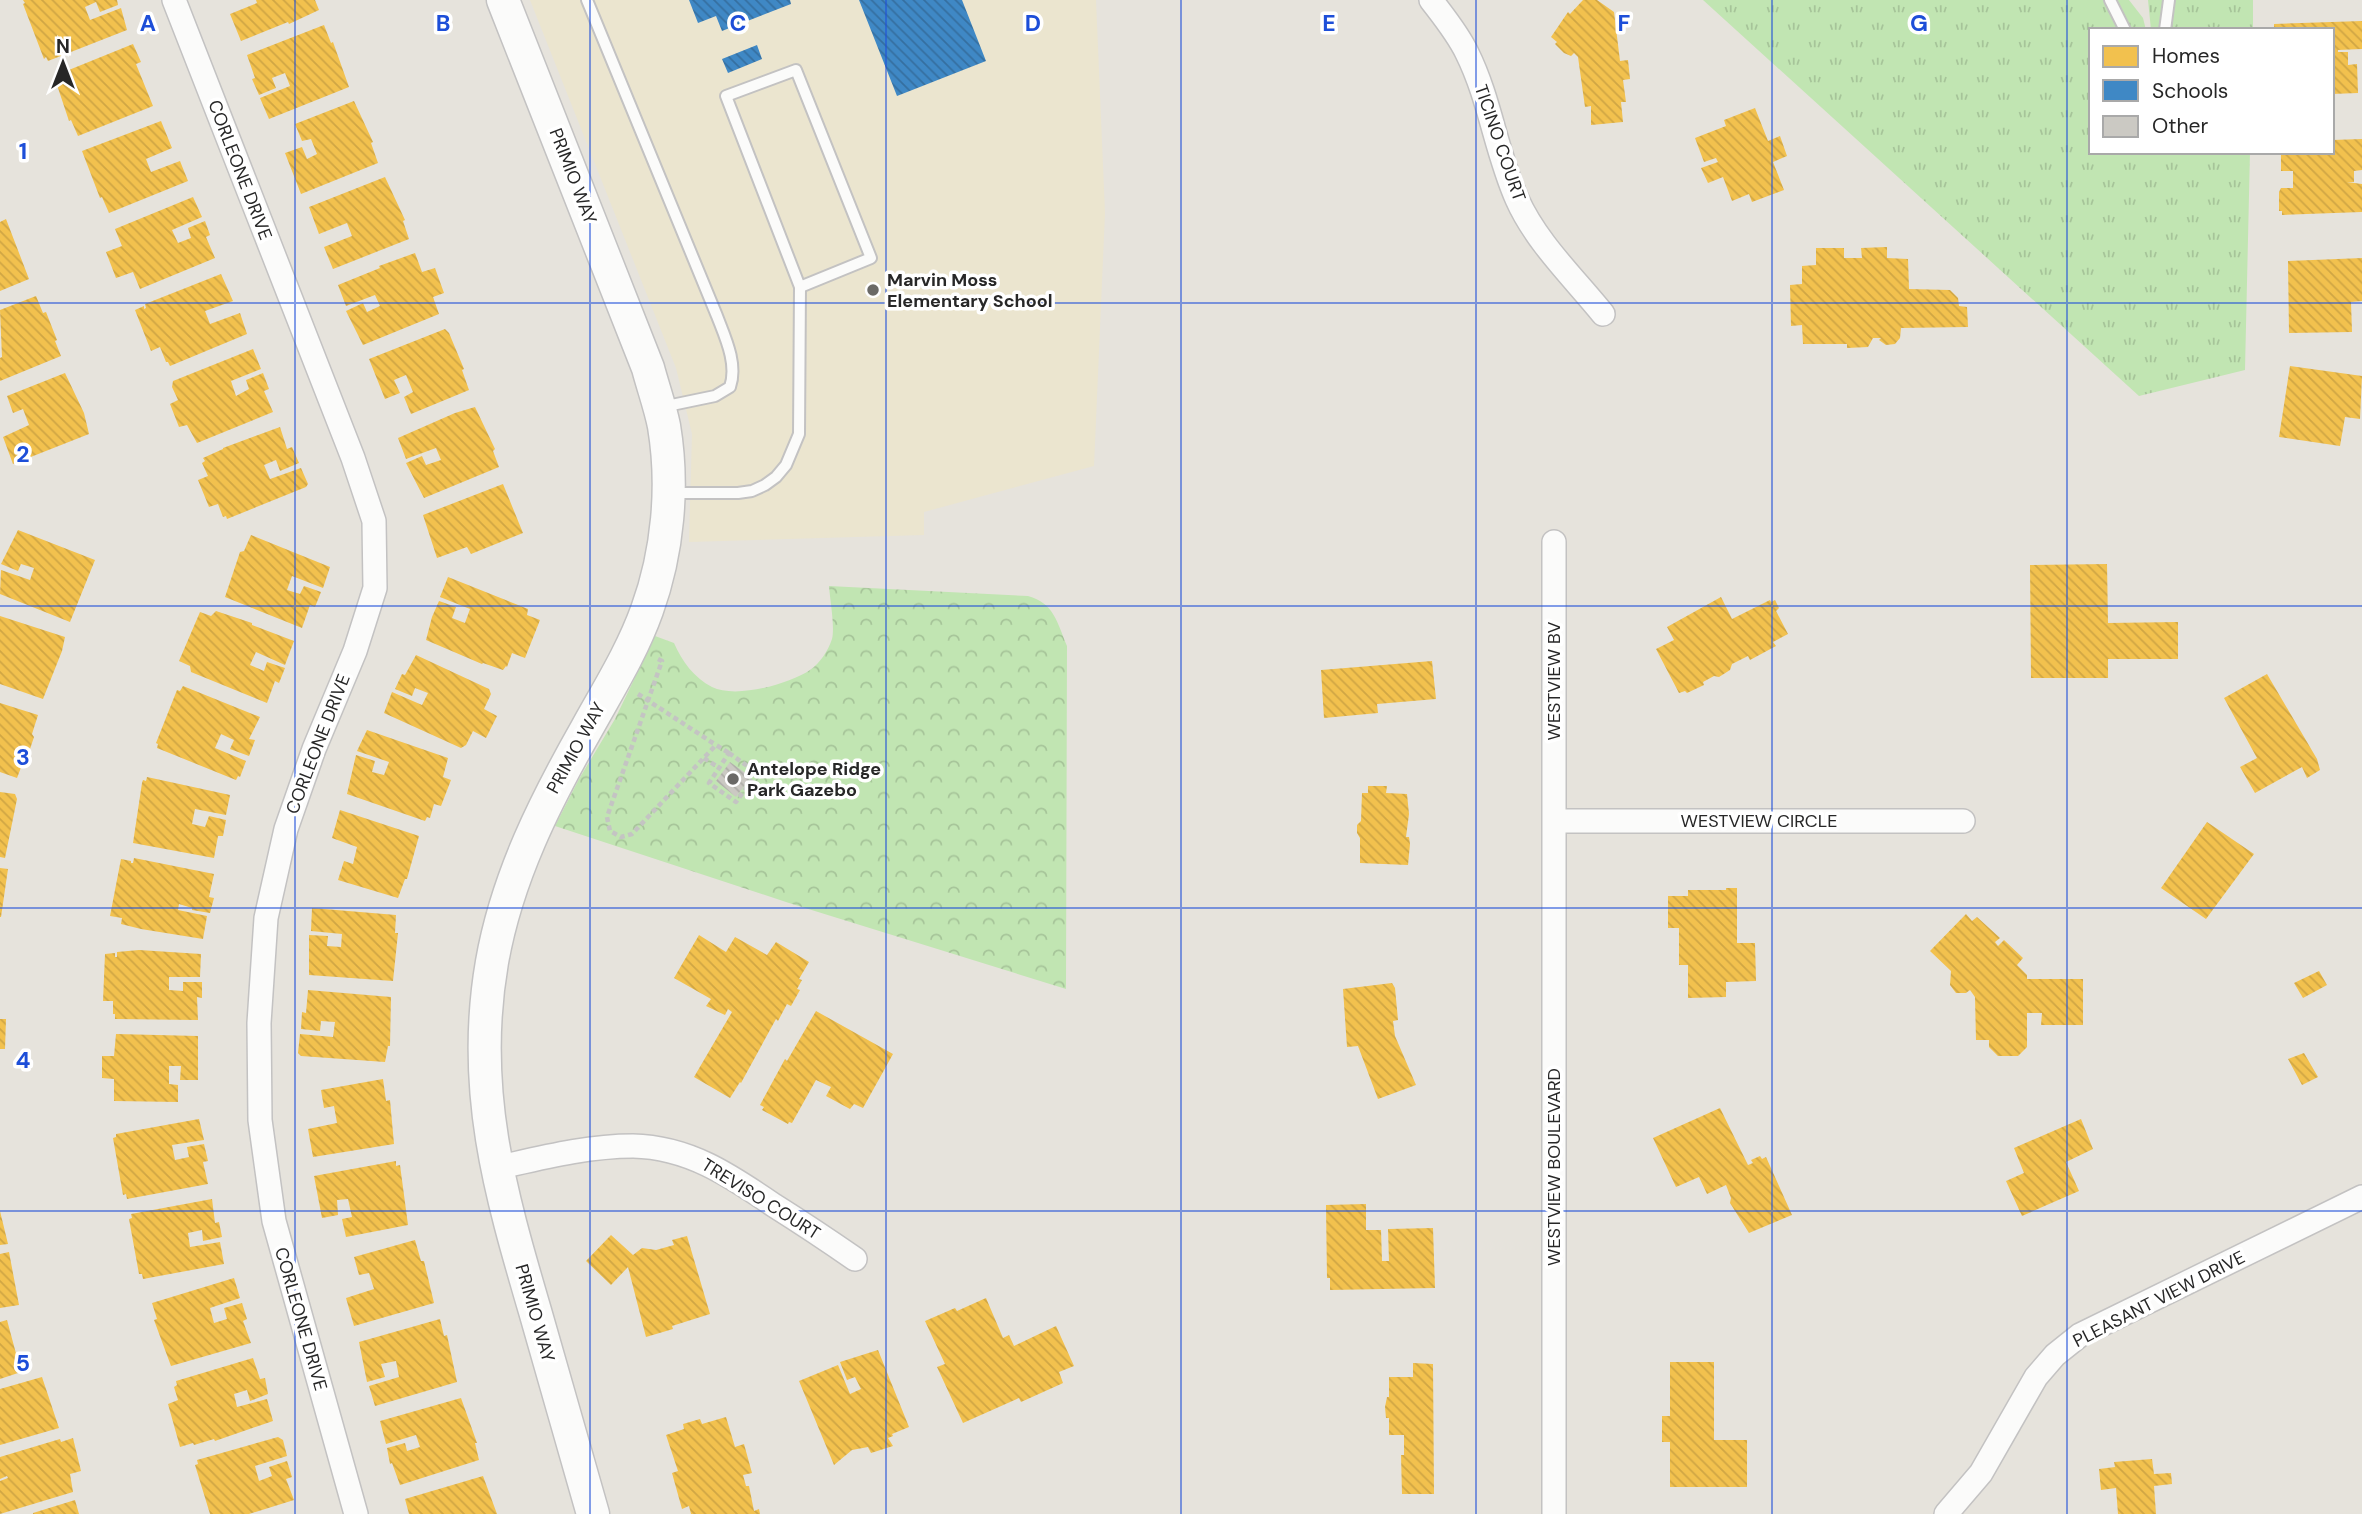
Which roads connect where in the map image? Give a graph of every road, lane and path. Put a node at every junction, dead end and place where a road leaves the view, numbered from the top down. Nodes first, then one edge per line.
1 (174, 0) edge
2 (503, 0) edge
3 (587, 0) edge
4 (1431, 0) edge
5 (2110, 0) edge
6 (2169, 0) edge
7 (2124, 28) edge
8 (2165, 28) edge
9 (800, 286) junction
10 (1604, 314) dead end
11 (659, 408) junction
12 (668, 493) junction
13 (1554, 542) dead end
14 (632, 646) junction
15 (613, 681) junction
16 (649, 699) junction
17 (716, 745) junction
18 (729, 753) junction
19 (704, 758) junction
20 (719, 768) junction
21 (1554, 821) junction
22 (1964, 821) dead end
23 (496, 1168) junction
24 (2362, 1197) edge
25 (855, 1259) dead end
26 (356, 1514) edge
27 (593, 1514) edge
28 (1554, 1514) edge
29 (1947, 1514) edge

1 - 26 street, CORLEONE DRIVE
2 - 11 street, PRIMIO WAY
3 - 11 lane
4 - 10 street, TICINO COURT
5 - 7 lane
6 - 8 lane
9 - 9 lane
9 - 12 lane
11 - 12 street, PRIMIO WAY
12 - 14 street, PRIMIO WAY
13 - 21 street, WESTVIEW BV
14 - 15 street, PRIMIO WAY
14 - 16 path
15 - 16 path
15 - 23 street, PRIMIO WAY
16 - 17 path
16 - 19 path
17 - 18 path
17 - 19 path
18 - 20 path
18 - 20 path
19 - 20 path
21 - 22 street, WESTVIEW CIRCLE
21 - 28 street, WESTVIEW BOULEVARD
23 - 25 street, TREVISO COURT
23 - 27 street, PRIMIO WAY
24 - 29 street, PLEASANT VIEW DRIVE

